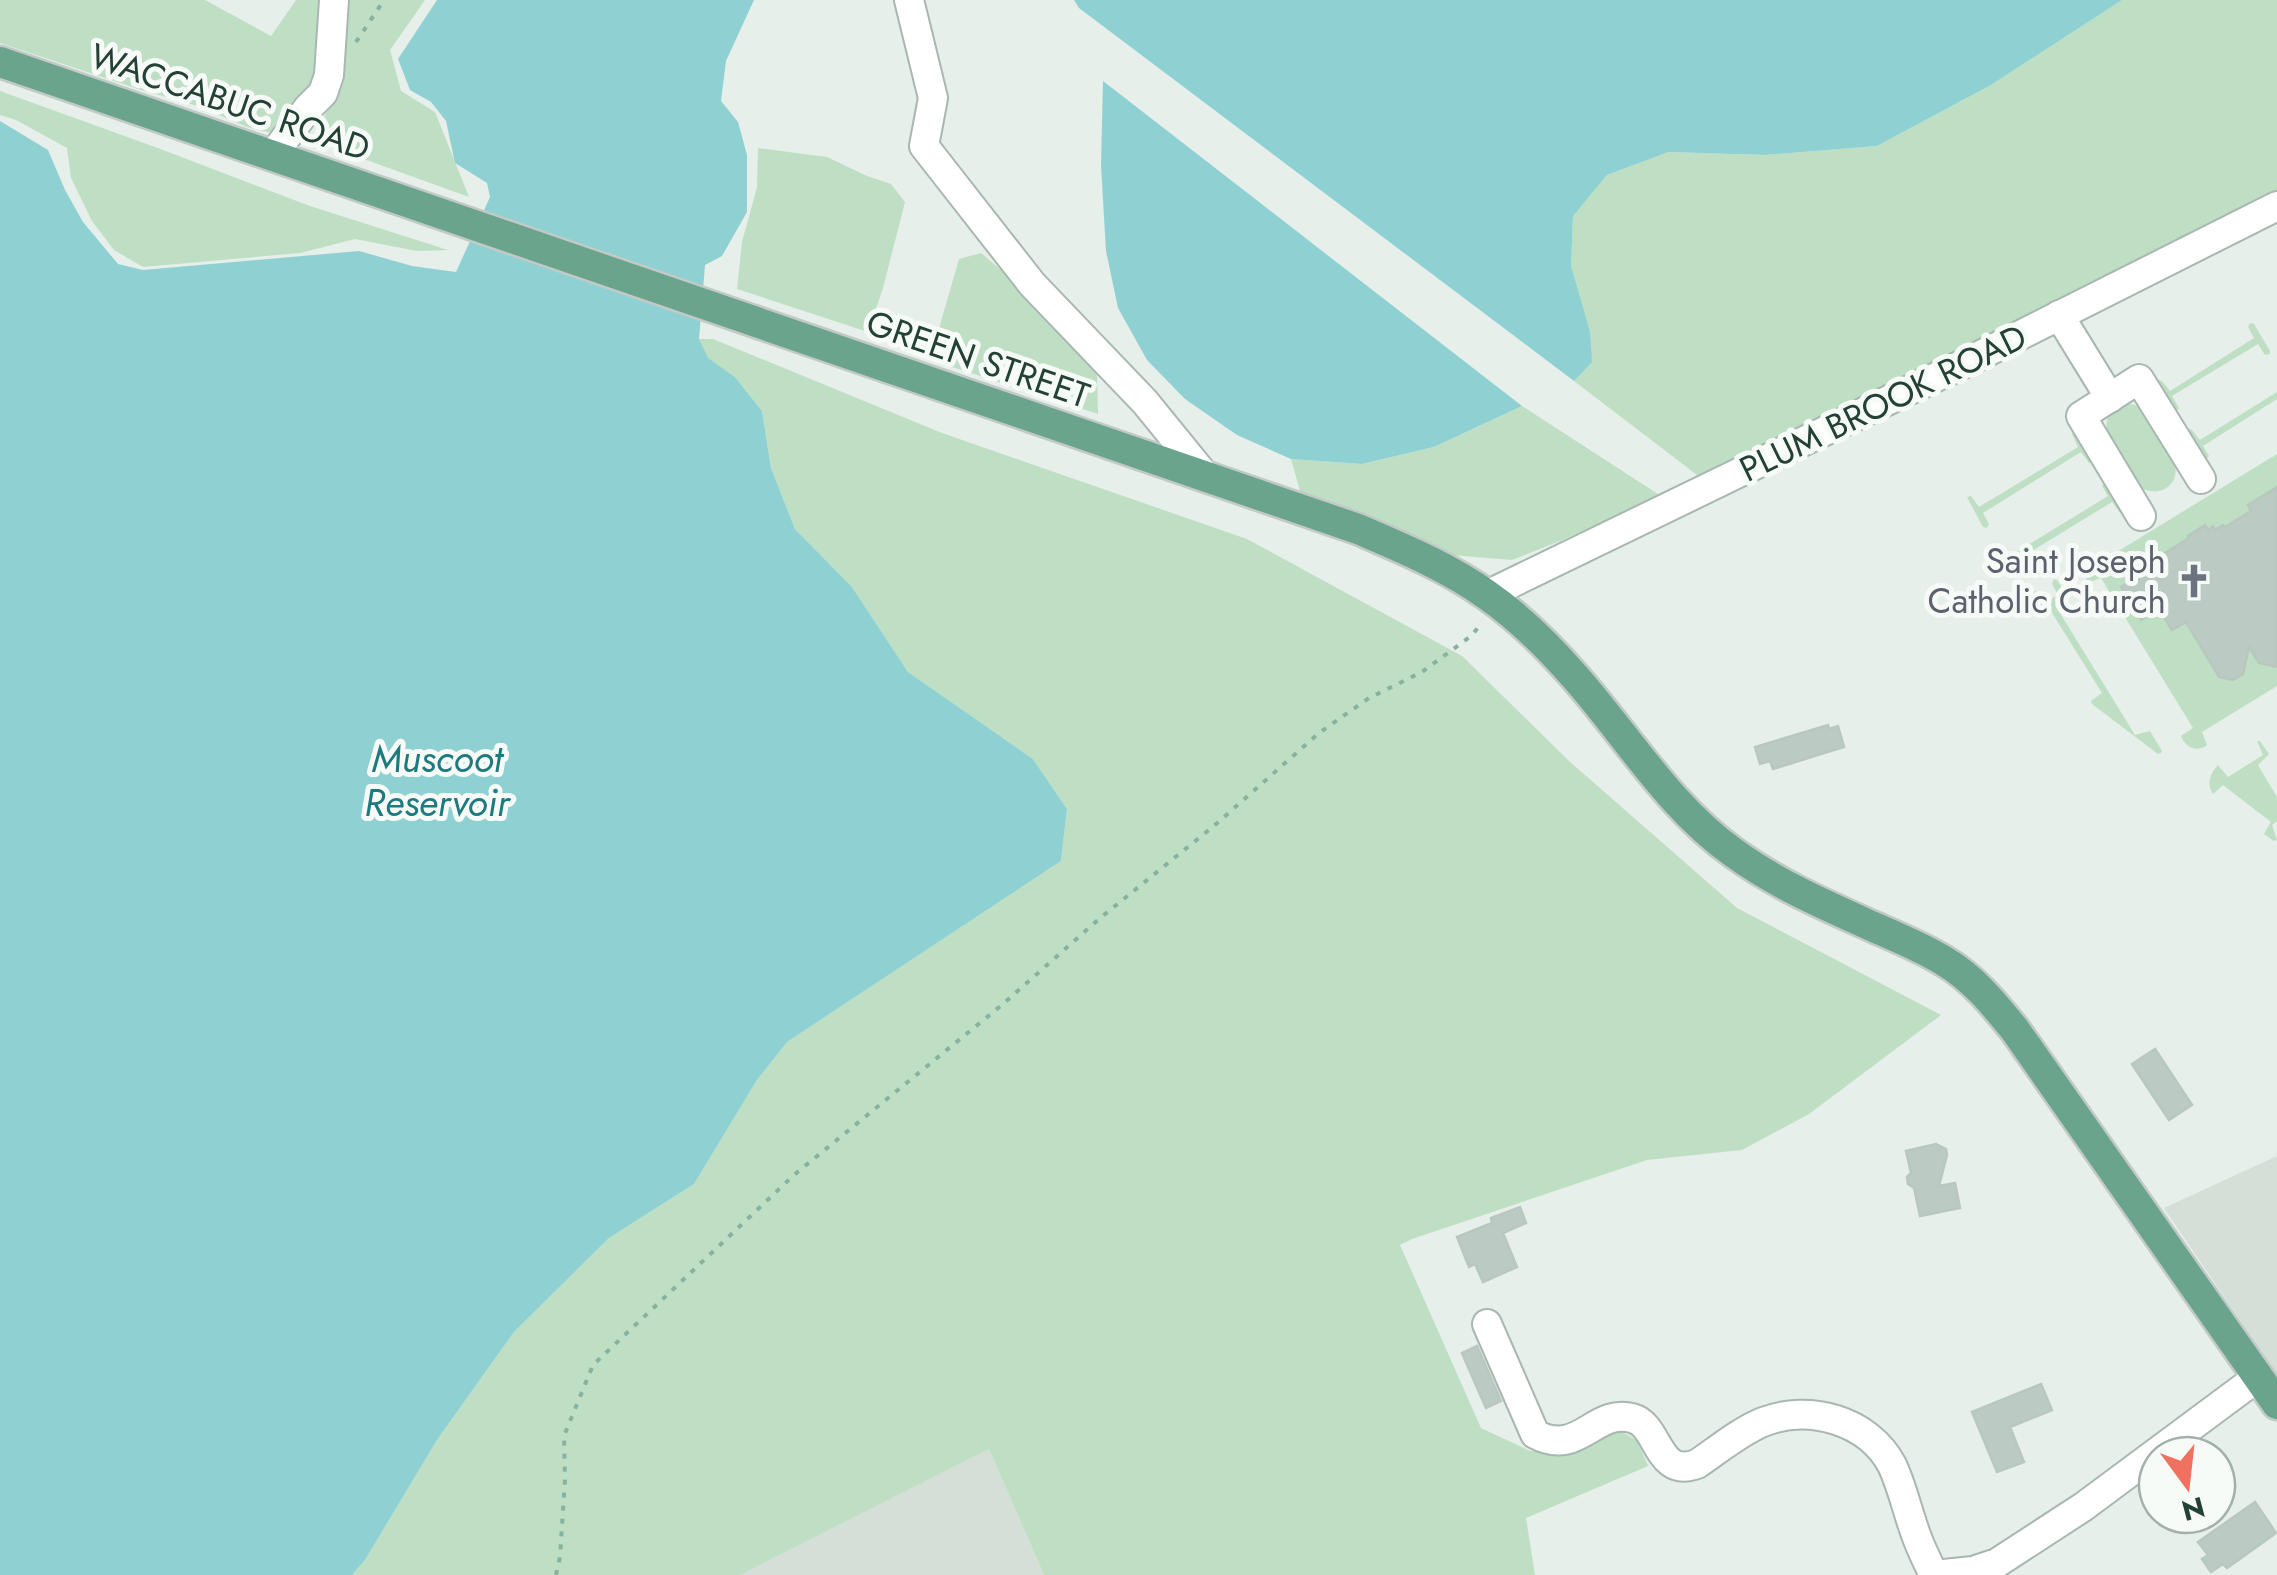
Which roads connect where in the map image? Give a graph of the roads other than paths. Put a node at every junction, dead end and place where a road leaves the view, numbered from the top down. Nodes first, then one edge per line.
1 (334, 0) edge
2 (909, 0) edge
3 (0, 62) edge
4 (272, 156) junction
5 (2277, 206) edge
6 (436, 212) joint
7 (2060, 315) junction
8 (2110, 398) junction
9 (1206, 477) junction
10 (2202, 478) dead end
11 (2141, 516) dead end
12 (1493, 600) junction
13 (1486, 1324) dead end
14 (2258, 1377) junction
15 (2277, 1404) edge
16 (1934, 1575) edge

1 - 4 street
2 - 9 street
3 - 4 main road, WACCABUC ROAD
4 - 6 main road, WACCABUC ROAD
5 - 7 street, PLUM BROOK ROAD
6 - 9 main road, GREEN STREET
7 - 8 street
7 - 12 street, PLUM BROOK ROAD
8 - 10 street
8 - 11 street
9 - 12 main road, GREEN STREET
12 - 14 main road, GREEN STREET
13 - 16 street
14 - 15 main road, GREEN STREET
14 - 16 street

